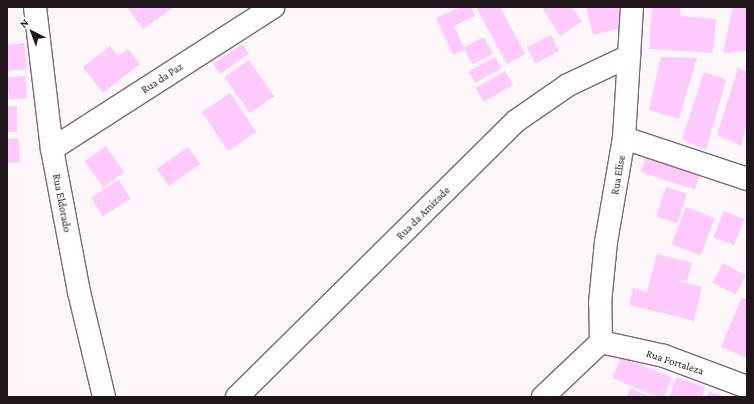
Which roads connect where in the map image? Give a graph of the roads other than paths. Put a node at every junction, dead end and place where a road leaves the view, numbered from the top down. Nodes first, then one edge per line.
1 (35, 7) edge
2 (273, 7) edge
3 (632, 7) edge
4 (629, 56) junction
5 (624, 138) junction
6 (52, 149) junction
7 (747, 179) edge
8 (601, 342) junction
9 (747, 388) edge
10 (104, 397) edge
11 (237, 397) edge
12 (543, 397) edge

1 - 6 street, Rua Eldorado
2 - 6 street, Rua da Paz
3 - 4 street, Rua Elise
4 - 5 street, Rua Elise
4 - 11 street, Rua da Amizade
5 - 7 street
5 - 8 street, Rua Elise
6 - 10 street, Rua Eldorado
8 - 9 street, Rua Fortaleza
8 - 12 street

